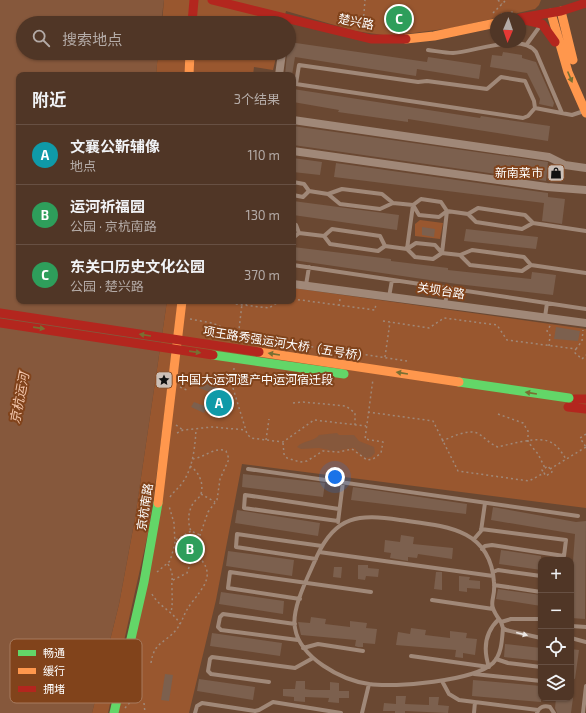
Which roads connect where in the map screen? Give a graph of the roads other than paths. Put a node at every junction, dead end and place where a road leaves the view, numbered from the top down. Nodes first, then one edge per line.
1 (194, 0) edge
2 (212, 0) edge
3 (558, 0) edge
4 (586, 3) edge
5 (556, 12) junction
6 (193, 16) edge
7 (269, 16) edge
8 (526, 17) edge
9 (541, 19) junction
10 (296, 23) edge
11 (490, 24) edge
12 (527, 44) junction
13 (428, 50) dead end
14 (190, 60) edge
15 (281, 60) edge
16 (568, 60) junction
17 (189, 72) edge
18 (279, 72) edge
19 (586, 95) edge
20 (535, 108) junction
21 (586, 112) edge
22 (562, 113) junction
23 (296, 120) edge
24 (296, 151) edge
25 (586, 168) edge
26 (296, 183) edge
27 (586, 190) edge
28 (309, 191) junction
29 (328, 194) junction
30 (296, 196) edge
31 (393, 203) junction
32 (412, 206) junction
33 (447, 211) junction
34 (468, 214) junction
35 (533, 223) junction
36 (296, 225) edge
37 (586, 231) edge
38 (299, 233) junction
39 (296, 236) edge
40 (324, 236) junction
41 (385, 246) junction
42 (407, 249) junction
43 (442, 253) junction
44 (460, 255) junction
45 (296, 265) edge
46 (531, 265) junction
47 (309, 267) junction
48 (586, 273) edge
49 (392, 280) junction
50 (296, 284) edge
51 (306, 285) junction
52 (448, 288) junction
53 (389, 297) junction
54 (547, 303) junction
55 (182, 304) edge
56 (445, 304) junction
57 (586, 309) edge
58 (0, 313) edge
59 (545, 317) junction
60 (0, 323) edge
61 (584, 326) edge
62 (586, 400) edge
63 (572, 403) junction
64 (586, 410) edge
65 (248, 469) dead end
66 (343, 482) junction
67 (486, 503) junction
68 (339, 509) junction
69 (578, 516) dead end
70 (338, 521) junction
71 (338, 526) junction
72 (481, 528) junction
73 (474, 539) junction
74 (322, 546) junction
75 (482, 549) junction
76 (319, 552) junction
77 (316, 559) junction
78 (493, 574) junction
79 (538, 576) edge
80 (306, 582) junction
81 (494, 585) junction
82 (371, 592) dead end
83 (538, 592) edge
84 (300, 599) junction
85 (432, 600) dead end
86 (493, 609) junction
87 (538, 619) edge
88 (500, 621) junction
89 (294, 624) junction
90 (574, 626) edge
91 (586, 627) edge
92 (503, 628) junction
93 (538, 637) edge
94 (132, 639) edge
95 (574, 639) edge
96 (298, 640) junction
97 (586, 642) edge
98 (303, 648) junction
99 (363, 650) dead end
100 (411, 656) dead end
101 (313, 658) junction
102 (496, 659) junction
103 (489, 667) junction
104 (538, 667) edge
105 (472, 674) junction
106 (442, 681) junction
107 (538, 681) edge
108 (269, 682) dead end
109 (369, 684) junction
110 (586, 686) edge
111 (475, 702) junction
112 (538, 712) edge
113 (195, 713) edge
114 (341, 713) edge
115 (362, 713) edge
116 (474, 713) edge
117 (554, 713) edge
118 (583, 713) edge

1 - 6 main road
2 - 7 main road, 楚兴路
3 - 5 main road
4 - 5 main road
4 - 16 main road
5 - 9 main road
5 - 16 main road
8 - 9 main road
9 - 12 lane
9 - 16 main road
10 - 11 main road, 楚兴路
12 - 13 lane
12 - 22 lane
14 - 17 main road
15 - 18 street
16 - 19 main road
16 -> 21 main road
20 - 20 lane
20 - 22 lane
21 - 22 lane
23 - 25 street
24 - 27 street
26 - 28 lane
28 - 29 lane
28 - 30 lane
29 - 31 lane
29 - 31 lane
31 - 32 lane
32 - 33 lane
32 - 33 lane
32 - 42 lane
33 - 34 lane
33 - 43 lane
34 - 35 lane
34 - 35 lane
35 - 37 lane
36 - 38 lane
38 - 39 lane
38 - 40 lane
40 - 41 lane
40 - 41 lane
41 - 42 lane
42 - 43 lane
42 - 43 lane
43 - 44 lane
44 - 46 lane
44 - 46 lane
45 - 47 lane
46 - 48 lane
47 - 49 lane
47 - 51 lane
49 - 52 lane
49 - 53 lane
50 - 51 street, 关坝台路
51 - 53 street, 关坝台路
52 - 54 lane
52 - 56 lane
53 - 56 street, 关坝台路
54 - 57 lane
54 - 59 lane
55 - 94 main road, 京杭南路
56 - 59 street, 关坝台路
63 -> 58 main road, 项王路秀强运河大桥（五号桥）, bridge
59 - 61 street, 关坝台路
60 -> 63 main road, 项王路秀强运河大桥（五号桥）, bridge
62 - 63 main road
63 - 64 main road
65 - 66 lane
66 - 67 lane
66 - 68 lane
67 - 69 lane
67 - 72 lane
68 - 70 lane
68 - 70 lane
70 - 71 lane
71 - 73 lane
71 - 74 lane
72 - 73 lane
72 - 75 lane
73 - 75 lane
74 - 76 lane
74 - 77 lane
75 - 78 lane
76 - 77 lane
76 - 78 lane
77 - 80 lane
78 - 79 lane
78 - 81 lane
80 - 82 lane
80 - 84 lane
80 - 84 lane
81 - 83 lane
81 - 86 lane
84 - 89 lane
85 - 86 lane
86 - 88 lane
87 - 88 lane
88 - 92 lane
88 - 103 lane
89 - 96 lane
89 - 96 lane
90 - 91 lane
92 -> 93 lane
92 - 102 lane
95 - 97 lane
96 - 98 lane
98 - 99 lane
98 - 101 lane
100 - 103 lane
101 - 108 lane
101 - 109 lane
102 - 103 lane
102 - 104 lane
103 - 105 lane
105 - 106 lane
105 - 107 lane
106 - 109 lane
106 - 111 lane
109 - 115 lane
110 - 118 lane
111 - 112 lane
111 - 116 lane
112 - 117 lane
113 - 114 lane

